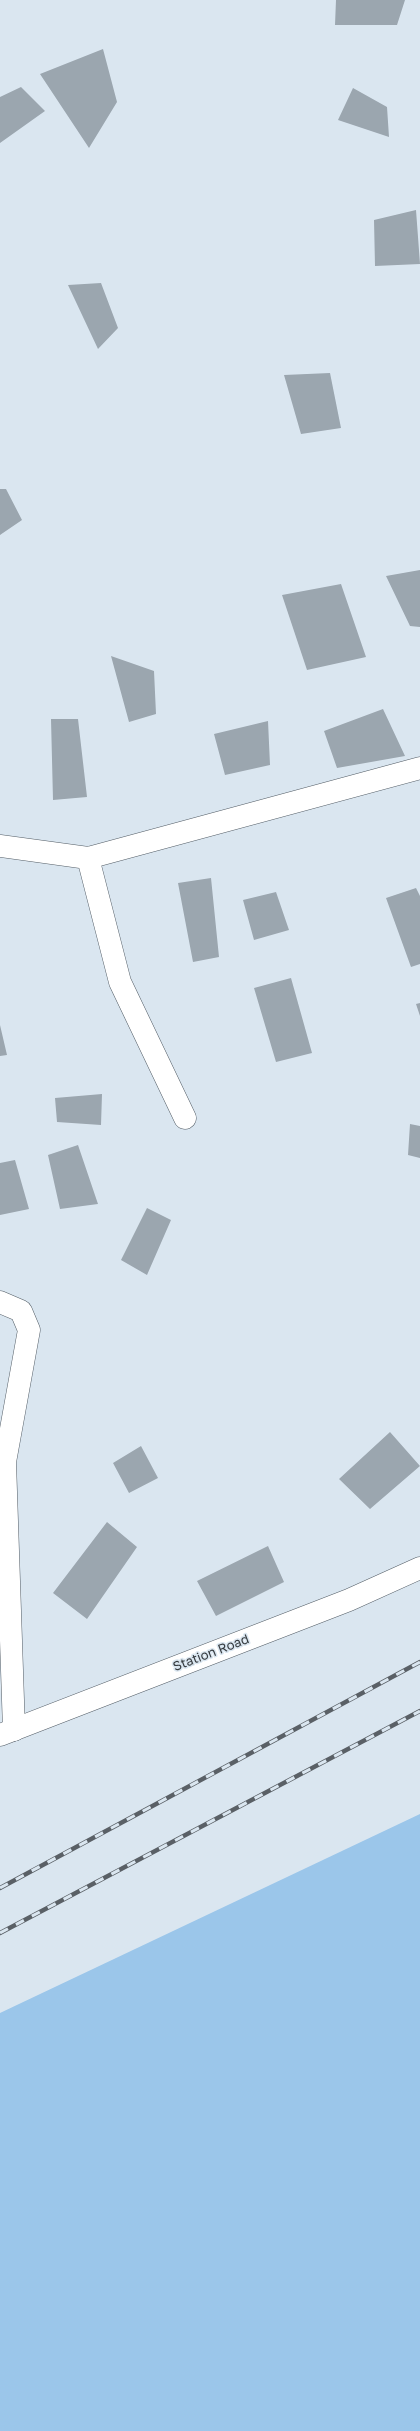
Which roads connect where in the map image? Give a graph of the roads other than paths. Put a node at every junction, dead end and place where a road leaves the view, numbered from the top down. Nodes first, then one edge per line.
1 (420, 768) edge
2 (0, 846) edge
3 (88, 858) junction
4 (185, 1118) dead end
5 (0, 1302) edge
6 (420, 1568) edge
7 (7, 1732) edge

1 - 3 street
2 - 3 street
3 - 4 street
5 - 7 street
6 - 7 street, Station Road

